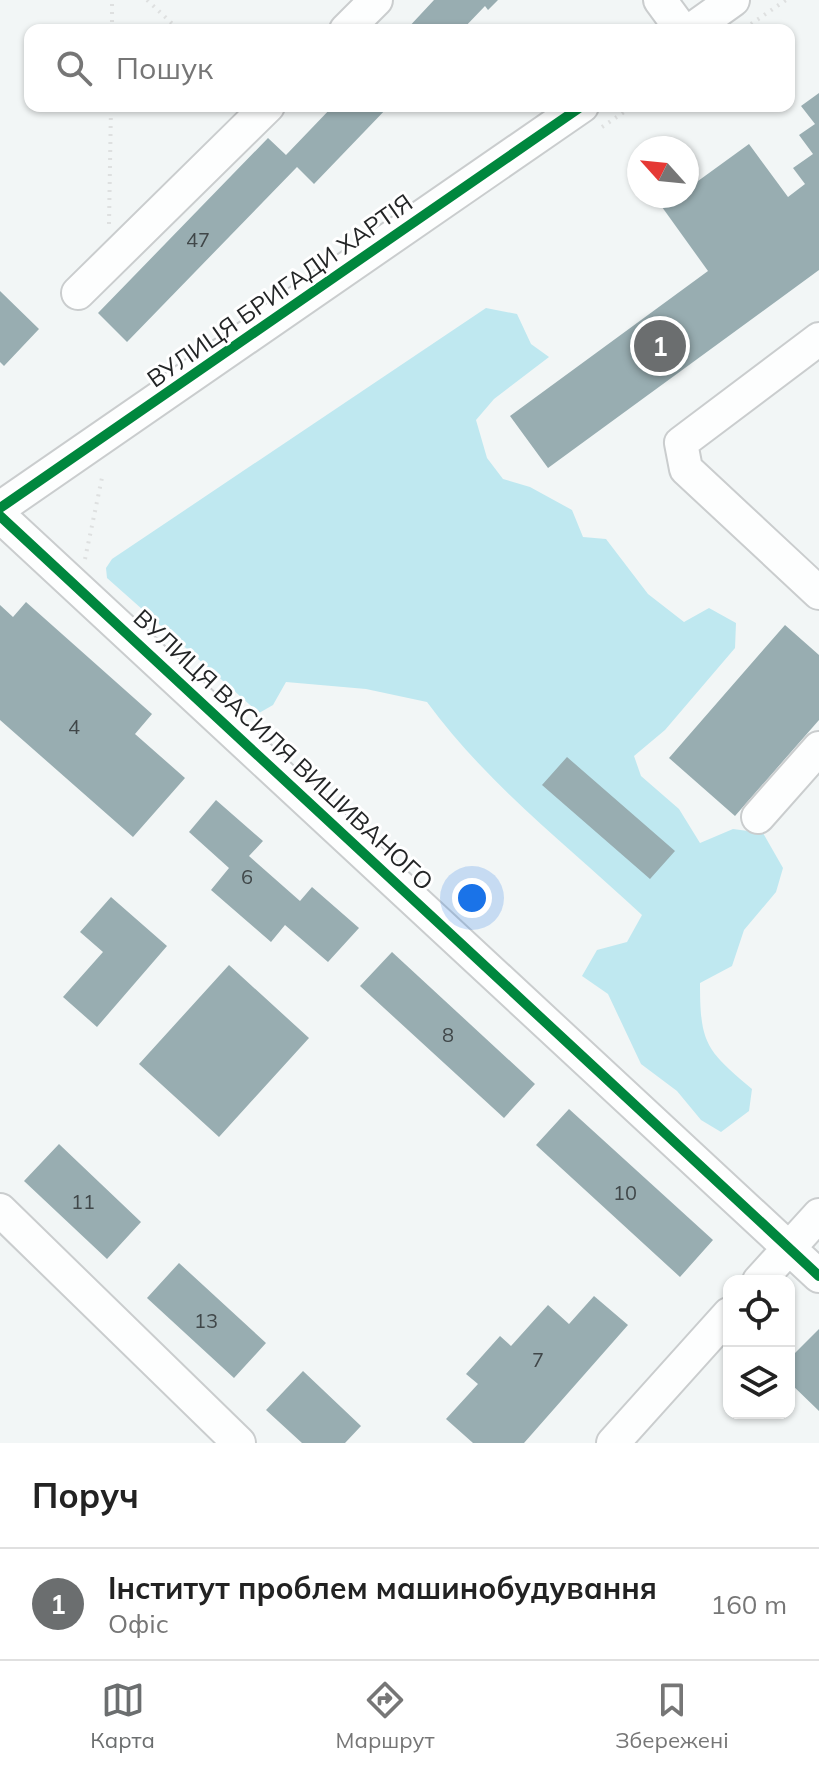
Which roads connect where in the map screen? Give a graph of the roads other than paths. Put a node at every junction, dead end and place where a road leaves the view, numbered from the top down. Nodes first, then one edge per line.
1 (376, 0) edge
2 (660, 0) edge
3 (733, 0) edge
4 (352, 24) edge
5 (678, 24) edge
6 (699, 24) edge
7 (262, 112) edge
8 (573, 112) edge
9 (78, 293) dead end
10 (819, 339) edge
11 (0, 508) edge
12 (0, 516) edge
13 (819, 593) edge
14 (819, 748) edge
15 (758, 817) dead end
16 (0, 1210) edge
17 (819, 1215) edge
18 (789, 1247) junction
19 (764, 1275) edge
20 (819, 1276) edge
21 (723, 1321) edge
22 (239, 1443) edge
23 (613, 1443) edge

1 - 4 street
2 - 5 street
3 - 6 street
7 - 9 street
8 - 11 street, ВУЛИЦЯ БРИГАДИ ХАРТІЯ
10 - 13 street
12 - 18 street, ВУЛИЦЯ ВАСИЛЯ ВИШИВАНОГО
14 - 15 street
16 - 22 street
17 - 18 street
18 - 19 street
18 - 20 street, ВУЛИЦЯ ВАСИЛЯ ВИШИВАНОГО
21 - 23 street

